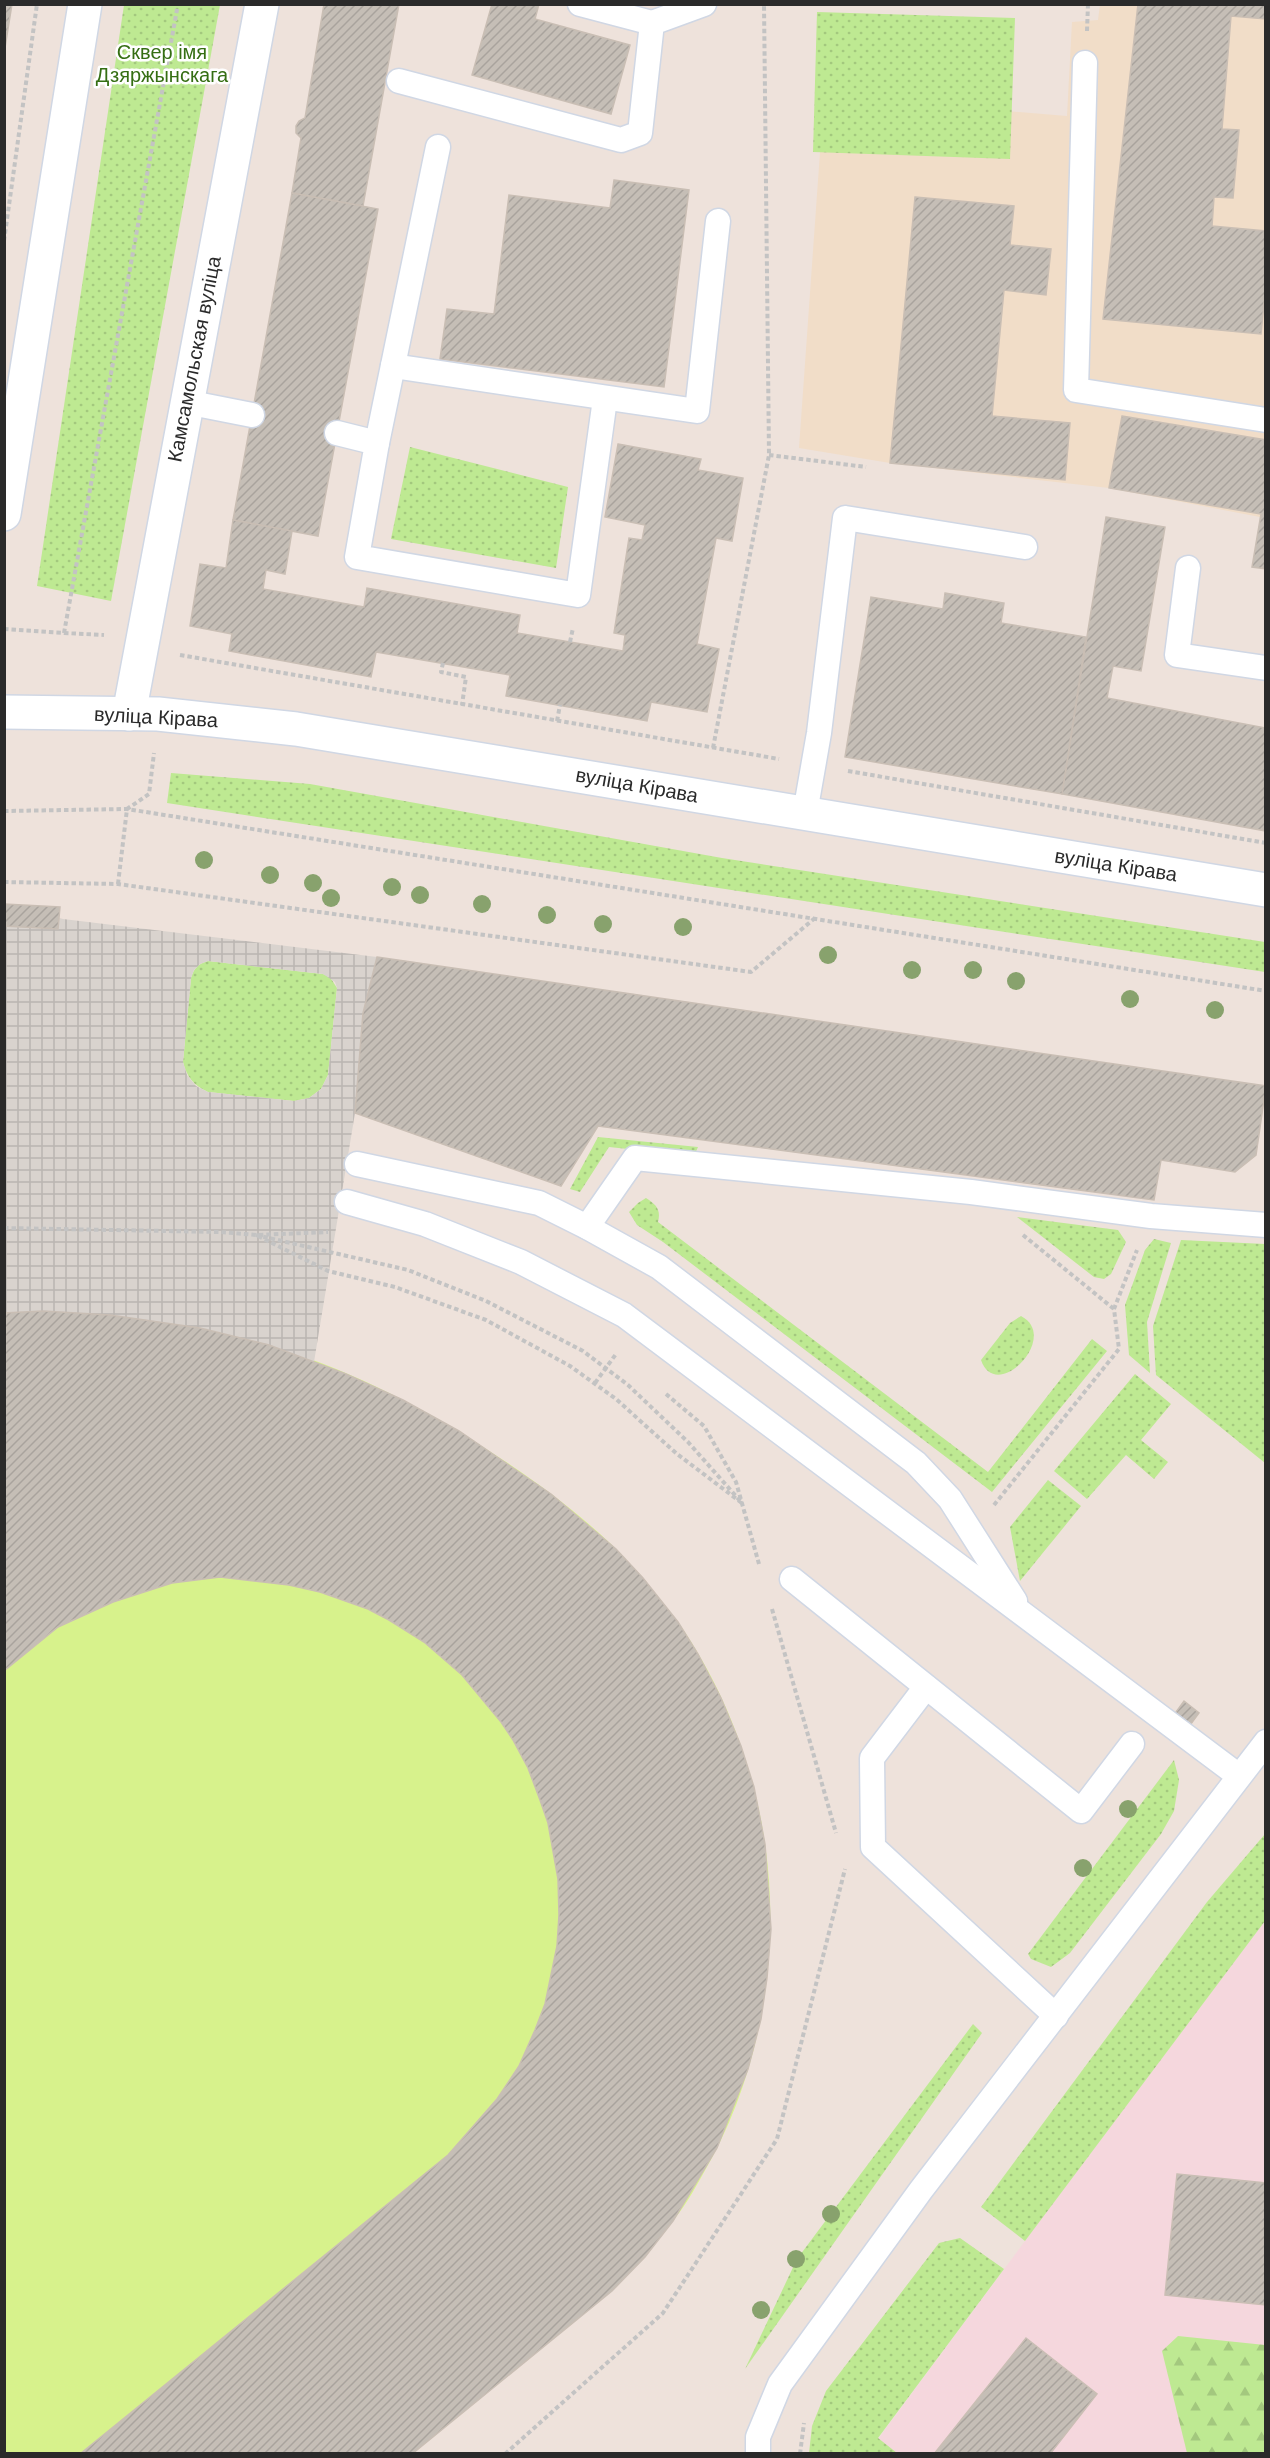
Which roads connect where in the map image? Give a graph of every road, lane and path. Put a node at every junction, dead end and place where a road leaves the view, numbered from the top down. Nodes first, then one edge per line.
1 (37, 4) edge
2 (84, 4) edge
3 (178, 4) edge
4 (262, 4) edge
5 (580, 4) edge
6 (704, 4) edge
7 (764, 4) edge
8 (652, 23) junction
9 (1085, 63) dead end
10 (399, 81) dead end
11 (438, 147) dead end
12 (718, 221) dead end
13 (4, 241) edge
14 (393, 366) junction
15 (605, 399) junction
16 (186, 402) junction
17 (252, 415) dead end
18 (1266, 420) edge
19 (337, 433) dead end
20 (377, 443) junction
21 (768, 455) junction
22 (866, 467) dead end
23 (4, 514) edge
24 (1025, 547) dead end
25 (1188, 568) dead end
26 (4, 629) edge
27 (64, 633) junction
28 (96, 634) dead end
29 (180, 655) dead end
30 (442, 663) dead end
31 (1266, 668) edge
32 (462, 705) junction
33 (560, 705) dead end
34 (4, 712) edge
35 (129, 714) junction
36 (557, 721) junction
37 (714, 748) junction
38 (814, 765) junction
39 (127, 808) junction
40 (4, 811) edge
41 (805, 813) junction
42 (1266, 843) edge
43 (4, 882) edge
44 (118, 884) junction
45 (1266, 890) edge
46 (815, 918) junction
47 (1266, 991) edge
48 (357, 1164) dead end
49 (971, 1192) junction
50 (347, 1202) dead end
51 (1151, 1216) junction
52 (1266, 1225) edge
53 (587, 1227) junction
54 (4, 1228) edge
55 (334, 1232) dead end
56 (256, 1235) junction
57 (1114, 1310) junction
58 (616, 1354) dead end
59 (605, 1368) junction
60 (595, 1383) junction
61 (663, 1391) dead end
62 (1022, 1471) dead end
63 (742, 1503) junction
64 (761, 1571) dead end
65 (792, 1579) dead end
66 (771, 1605) dead end
67 (1023, 1613) junction
68 (926, 1687) junction
69 (1266, 1742) edge
70 (1132, 1744) dead end
71 (1239, 1776) junction
72 (839, 1843) dead end
73 (846, 1866) dead end
74 (1056, 2016) junction
75 (805, 2417) dead end
76 (505, 2454) edge
77 (758, 2454) edge
78 (800, 2454) edge

1 - 13 path
2 - 23 main road
3 - 27 path
4 - 16 main road, Камсамольская вуліца
5 - 8 lane
6 - 8 lane
7 - 21 path
8 - 10 lane
9 - 18 lane
11 - 14 lane
12 - 15 lane
14 - 15 lane
14 - 20 lane
15 - 20 lane
16 - 17 lane
16 - 35 main road, Камсамольская вуліца
19 - 20 lane
21 - 22 path
21 - 37 path
24 - 38 lane
25 - 31 lane
26 - 27 path
27 - 28 path
29 - 32 path
30 - 32 path
32 - 36 path
33 - 36 path
34 - 35 main road, вуліца Кірава
35 - 41 main road, вуліца Кірава
36 - 37 path
37 - 38 path
38 - 41 lane
38 - 42 path
39 - 40 path
39 - 44 path
39 - 46 path
41 - 45 main road, вуліца Кірава
43 - 44 path
44 - 46 path
46 - 47 path
48 - 53 lane
49 - 51 lane
49 - 53 lane
49 - 57 path
50 - 67 lane
51 - 52 lane
51 - 57 path
53 - 67 lane
54 - 56 path
55 - 56 path
56 - 59 path
56 - 60 path
57 - 62 path
58 - 59 path
59 - 60 path
59 - 63 path
60 - 63 path
61 - 63 path
63 - 64 path
65 - 68 lane
66 - 72 path
67 - 71 lane
68 - 70 lane
68 - 74 lane
69 - 71 lane
71 - 74 lane
73 - 76 path
74 - 77 lane
75 - 78 path

